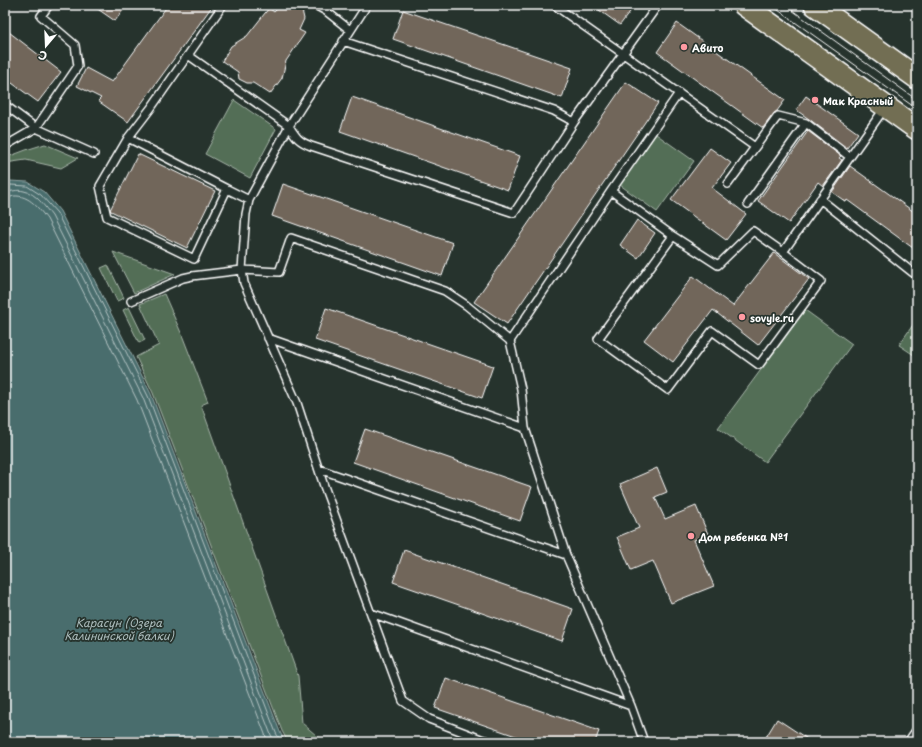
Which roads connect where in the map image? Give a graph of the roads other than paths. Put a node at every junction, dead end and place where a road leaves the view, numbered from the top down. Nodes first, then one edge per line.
1 (49, 5) edge
2 (223, 5) edge
3 (315, 5) edge
4 (367, 5) edge
5 (554, 5) edge
6 (658, 5) edge
7 (744, 5) edge
8 (815, 5) edge
9 (328, 8) edge
10 (350, 30) junction
11 (343, 41) junction
12 (622, 53) junction
13 (188, 55) junction
14 (917, 78) edge
15 (679, 93) junction
16 (5, 105) edge
17 (886, 106) junction
18 (574, 122) junction
19 (806, 124) junction
20 (289, 126) junction
21 (36, 128) junction
22 (917, 129) edge
23 (128, 138) junction
24 (5, 146) edge
25 (755, 147) junction
26 (94, 154) dead end
27 (850, 157) junction
28 (728, 184) dead end
29 (227, 189) junction
30 (611, 191) junction
31 (820, 199) junction
32 (249, 200) junction
33 (748, 204) dead end
34 (673, 236) junction
35 (783, 252) junction
36 (242, 270) junction
37 (917, 276) edge
38 (131, 301) dead end
39 (268, 338) junction
40 (510, 341) junction
41 (525, 428) junction
42 (319, 469) junction
43 (566, 555) junction
44 (370, 613) junction
45 (631, 706) junction
46 (917, 729) edge
47 (493, 742) edge
48 (644, 742) edge
49 (908, 742) edge

1 - 21 lane
2 - 13 lane
3 - 9 lane
4 - 10 lane
5 - 12 lane
6 - 12 lane
7 - 17 main road
8 - 14 main road
9 - 10 lane
10 - 11 lane
11 - 18 lane
11 - 20 lane
12 - 15 lane
12 - 18 lane
13 - 20 lane
13 - 23 lane
15 - 25 lane
15 - 30 lane
16 - 21 lane
17 - 22 main road
17 - 27 lane
18 - 20 lane
19 - 25 lane
19 - 27 lane
19 - 33 lane
20 - 32 lane
21 - 24 lane
21 - 26 lane
23 - 29 lane
23 - 29 lane
25 - 28 lane
27 - 31 lane
29 - 32 lane
30 - 34 lane
30 - 40 lane
31 - 35 lane
31 - 37 lane
32 - 36 lane
34 - 35 lane
34 - 35 lane
36 - 38 lane
36 - 39 lane
36 - 40 lane
39 - 41 lane
39 - 42 lane
40 - 41 lane
41 - 43 lane
42 - 43 lane
42 - 44 lane
43 - 45 lane
44 - 45 lane
44 - 47 lane
45 - 48 lane
46 - 49 lane

